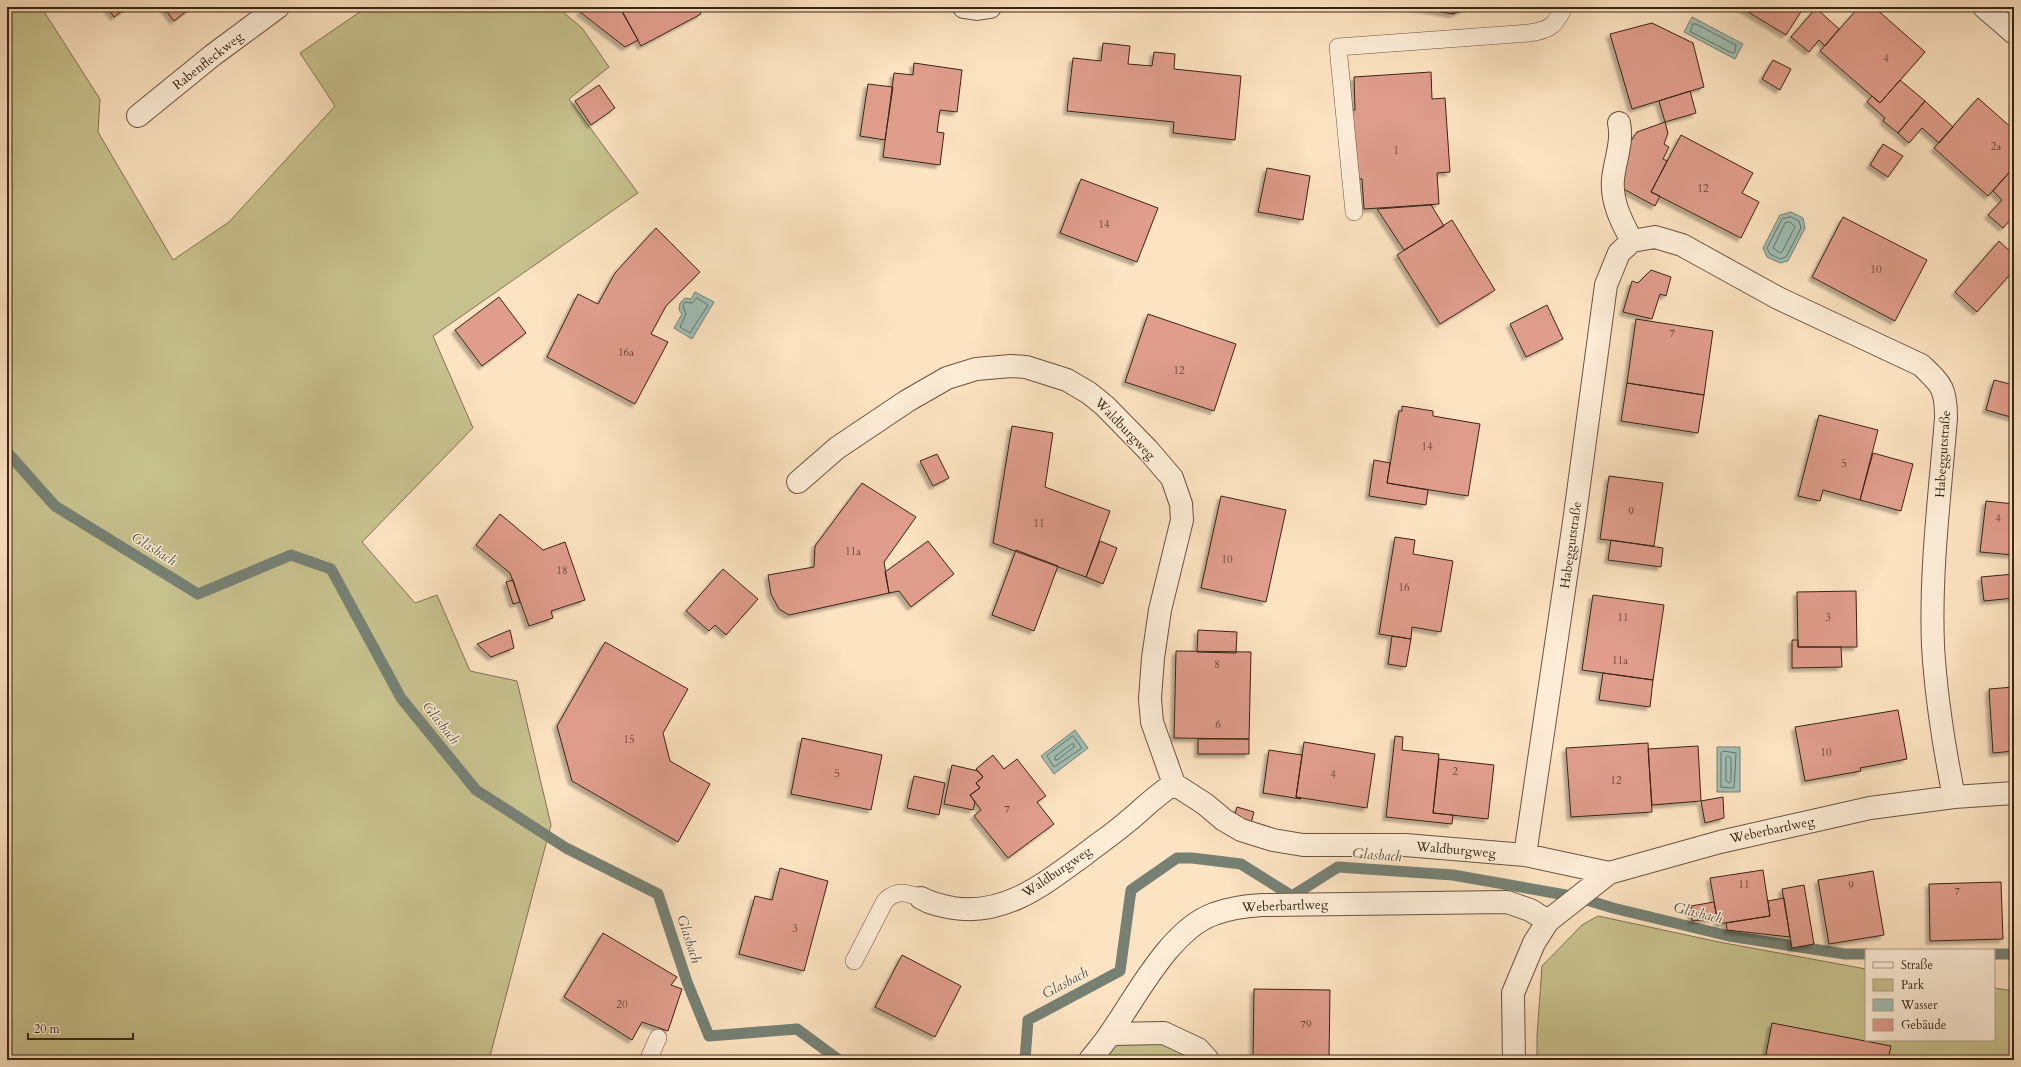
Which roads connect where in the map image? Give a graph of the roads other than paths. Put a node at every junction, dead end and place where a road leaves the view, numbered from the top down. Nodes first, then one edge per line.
1 (278, 7) edge
2 (964, 7) edge
3 (990, 7) edge
4 (1564, 7) edge
5 (1984, 7) edge
6 (2014, 33) edge
7 (138, 116) dead end
8 (1619, 123) dead end
9 (1354, 212) dead end
10 (1632, 241) junction
11 (798, 482) dead end
12 (1174, 784) junction
13 (2014, 793) edge
14 (1954, 797) junction
15 (1525, 855) junction
16 (1610, 873) junction
17 (921, 898) joint
18 (1548, 921) junction
19 (854, 961) dead end
20 (1111, 1034) junction
21 (658, 1038) dead end
22 (650, 1060) edge
23 (1090, 1060) edge
24 (1208, 1060) edge
25 (1514, 1060) edge

1 - 7 street, Rabenfleckweg
2 - 3 street
4 - 9 lane
5 - 6 street
8 - 10 street
10 - 14 street, Habeggutstraße
10 - 15 street, Habeggutstraße
11 - 12 street, Waldburgweg
12 - 15 street, Waldburgweg
12 - 17 street, Waldburgweg
13 - 14 street, Weberbartlweg
14 - 16 street, Weberbartlweg
15 - 16 street, Waldburgweg
16 - 18 street, Weberbartlweg
17 - 19 lane
18 - 20 street, Weberbartlweg
18 - 25 street, Weberbartlweg
20 - 23 street, Weberbartlweg
20 - 24 street
21 - 22 lane

